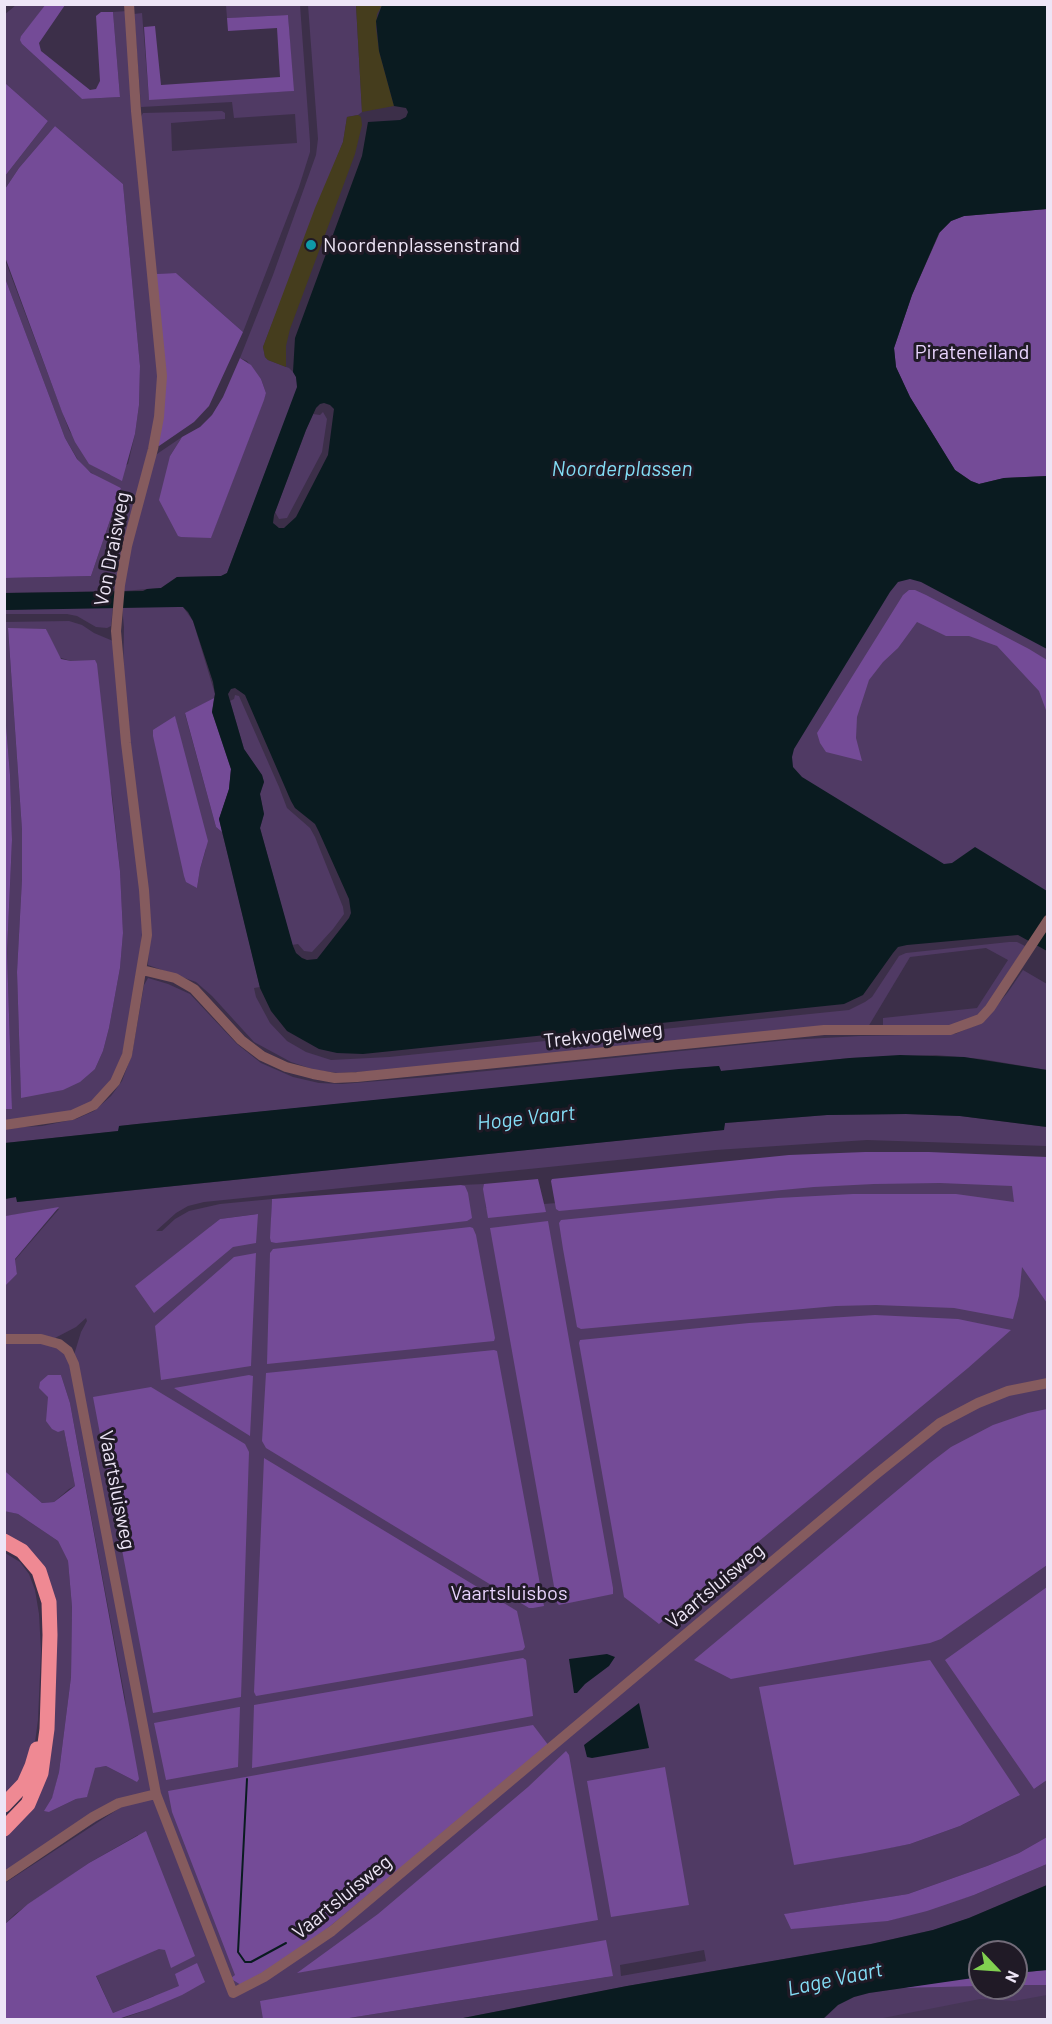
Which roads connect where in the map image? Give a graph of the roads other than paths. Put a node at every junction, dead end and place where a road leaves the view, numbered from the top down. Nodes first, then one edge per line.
1 (129, 4) edge
2 (1047, 920) edge
3 (142, 970) junction
4 (4, 1125) edge
5 (4, 1339) edge
6 (1047, 1383) edge
7 (4, 1541) edge
8 (4, 1550) edge
9 (156, 1794) junction
10 (4, 1805) edge
11 (4, 1829) edge
12 (4, 1877) edge

1 - 3 street, Von Draisweg
2 - 3 street, Trekvogelweg
3 - 4 street, Von Draisweg
5 - 9 street, Vaartsluisweg
6 - 9 street, Vaartsluisweg
7 - 11 highway
8 - 10 highway
9 - 12 street

